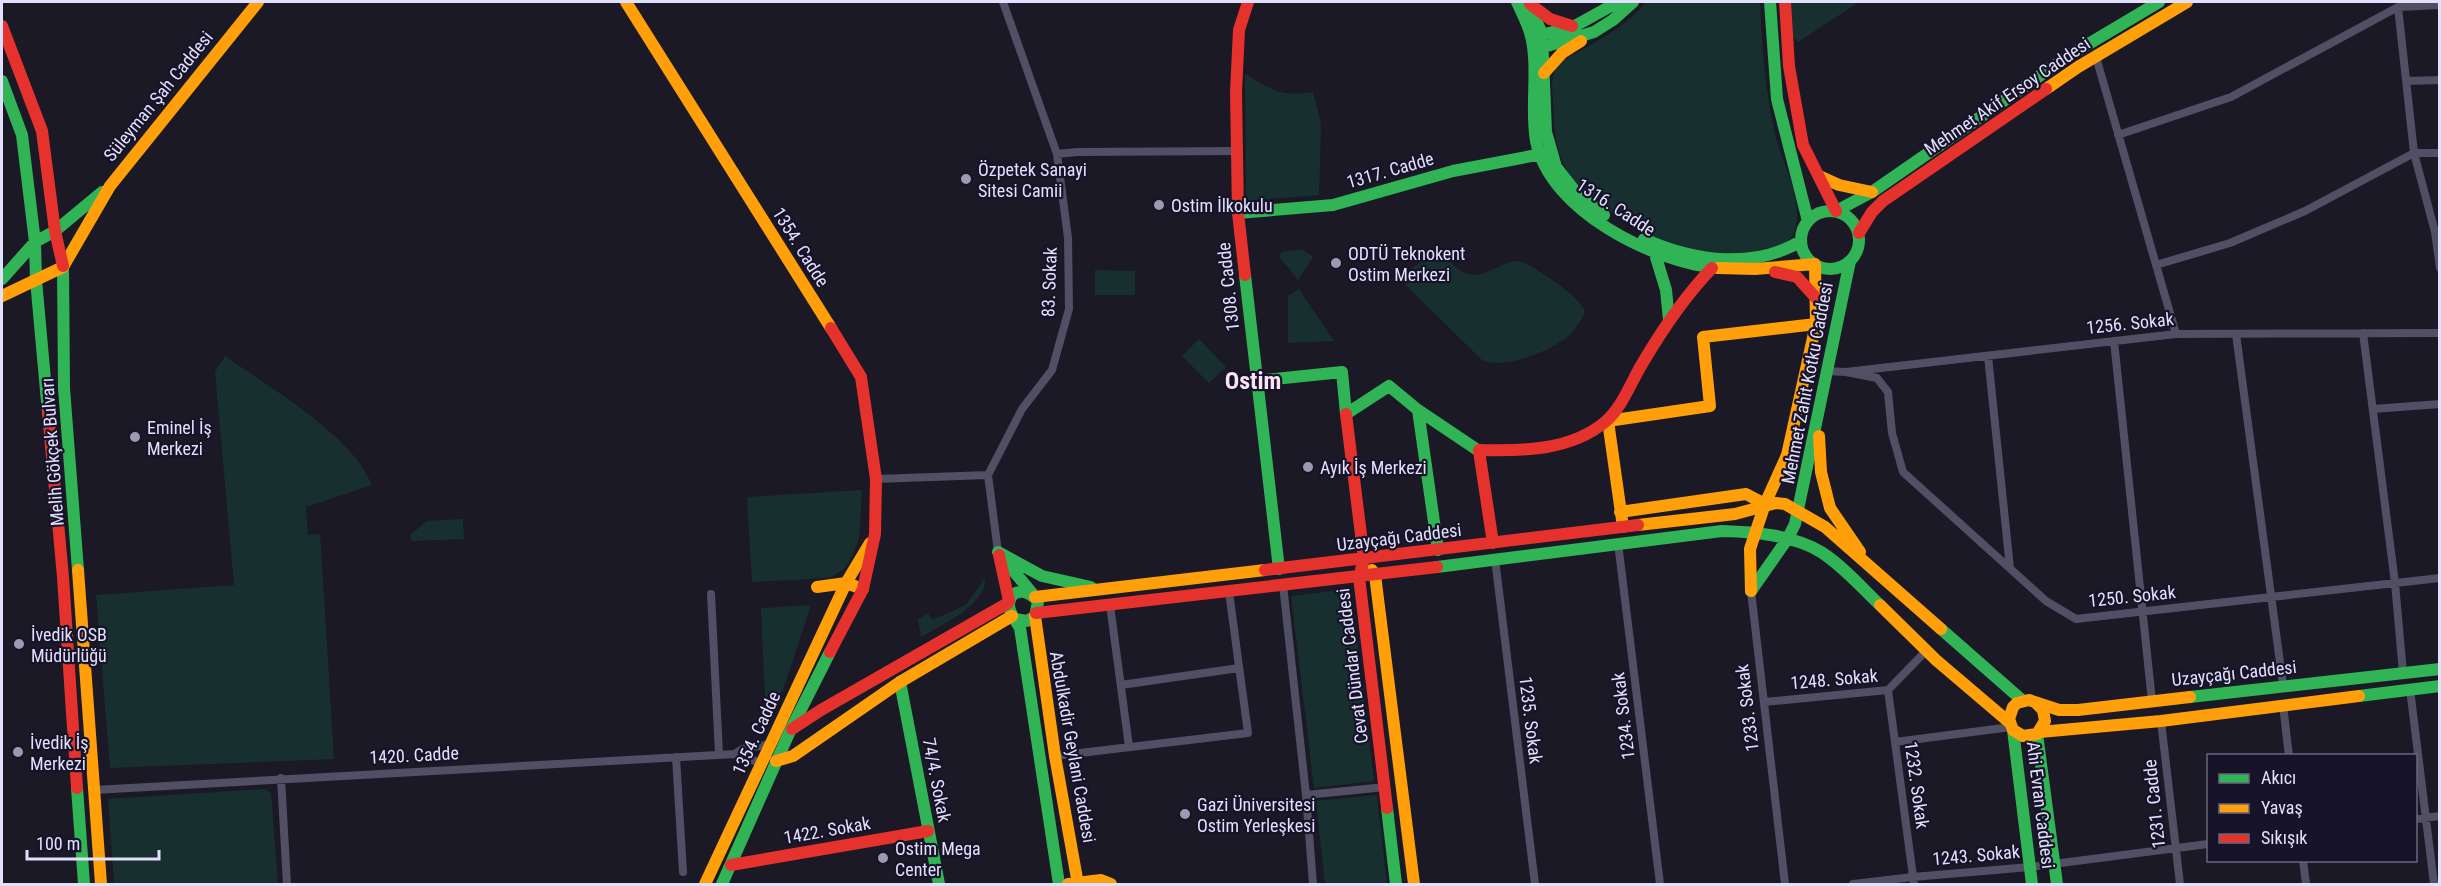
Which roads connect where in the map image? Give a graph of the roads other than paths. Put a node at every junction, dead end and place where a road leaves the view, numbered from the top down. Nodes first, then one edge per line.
1 (258, 2) edge
2 (626, 2) edge
3 (1003, 2) edge
4 (1248, 2) edge
5 (1524, 2) edge
6 (1618, 2) edge
7 (1633, 2) edge
8 (1770, 2) edge
9 (1785, 2) edge
10 (2160, 2) edge
11 (2187, 2) edge
12 (2439, 5) edge
13 (2398, 7) junction
14 (2, 26) edge
15 (1573, 27) junction
16 (1594, 32) junction
17 (1537, 43) junction
18 (2096, 57) junction
19 (1544, 73) junction
20 (2439, 80) edge
21 (2, 81) edge
22 (2406, 81) junction
23 (2118, 135) junction
24 (1237, 151) junction
25 (2414, 153) junction
26 (2439, 153) edge
27 (1057, 154) junction
28 (1545, 154) junction
29 (1819, 176) junction
30 (110, 186) junction
31 (1872, 192) junction
32 (1836, 211) junction
33 (1238, 213) junction
34 (1808, 221) junction
35 (55, 231) junction
36 (2437, 232) edge
37 (1859, 233) junction
38 (1801, 241) junction
39 (35, 242) junction
40 (1655, 254) junction
41 (1850, 261) junction
42 (1815, 264) junction
43 (2156, 265) junction
44 (63, 267) junction
45 (1712, 268) junction
46 (2439, 268) edge
47 (1766, 269) junction
48 (2, 279) edge
49 (36, 280) junction
50 (2, 296) edge
51 (1816, 298) junction
52 (1668, 320) junction
53 (1816, 324) junction
54 (2363, 333) junction
55 (2439, 333) edge
56 (2176, 334) junction
57 (2236, 334) junction
58 (2114, 341) junction
59 (1988, 356) junction
60 (1826, 371) junction
61 (1846, 372) junction
62 (1256, 381) junction
63 (2439, 404) edge
64 (2373, 409) junction
65 (1418, 410) junction
66 (1346, 414) junction
67 (1817, 415) junction
68 (1608, 421) junction
69 (1479, 450) junction
70 (988, 475) junction
71 (876, 479) junction
72 (1765, 504) junction
73 (1620, 512) junction
74 (1798, 512) junction
75 (1623, 527) junction
76 (1756, 532) junction
77 (875, 534) junction
78 (1788, 538) junction
79 (1493, 543) junction
80 (1618, 543) junction
81 (1438, 550) junction
82 (998, 552) junction
83 (1364, 559) junction
84 (1495, 559) junction
85 (1868, 566) junction
86 (2010, 568) junction
87 (1279, 569) junction
88 (1375, 574) junction
89 (1359, 577) junction
90 (2439, 578) edge
91 (846, 583) junction
92 (2395, 583) junction
93 (1283, 585) junction
94 (864, 589) junction
95 (1105, 590) junction
96 (1751, 591) junction
97 (1228, 592) junction
98 (711, 594) dead end
99 (1033, 595) junction
100 (2272, 597) junction
101 (838, 600) junction
102 (1009, 602) junction
103 (1110, 605) junction
104 (855, 606) junction
105 (2144, 612) junction
106 (1036, 614) junction
107 (1013, 617) junction
108 (1926, 651) junction
109 (1239, 668) junction
110 (2439, 669) edge
111 (2403, 673) junction
112 (900, 682) junction
113 (816, 684) junction
114 (1121, 686) junction
115 (2283, 686) junction
116 (2439, 686) edge
117 (2410, 689) junction
118 (1888, 690) junction
119 (838, 700) junction
120 (2152, 700) junction
121 (2029, 701) junction
122 (1764, 702) junction
123 (2283, 705) junction
124 (2161, 721) junction
125 (2011, 727) junction
126 (790, 730) junction
127 (2038, 733) junction
128 (1895, 742) junction
129 (771, 744) junction
130 (1129, 747) junction
131 (719, 754) junction
132 (735, 754) junction
133 (2289, 754) edge
134 (1055, 756) junction
135 (676, 757) junction
136 (779, 761) junction
137 (763, 762) junction
138 (281, 778) junction
139 (1384, 787) junction
140 (94, 790) junction
141 (1306, 795) junction
142 (2439, 816) edge
143 (2427, 818) junction
144 (2417, 819) edge
145 (928, 831) junction
146 (2207, 844) edge
147 (2176, 848) junction
148 (2303, 862) edge
149 (2054, 863) junction
150 (731, 865) junction
151 (2030, 867) junction
152 (683, 872) dead end
153 (1913, 881) edge
154 (1074, 884) edge
155 (84, 885) edge
156 (101, 885) edge
157 (287, 885) edge
158 (705, 885) edge
159 (722, 885) edge
160 (939, 885) edge
161 (1059, 885) edge
162 (1111, 885) edge
163 (1313, 885) edge
164 (1396, 885) edge
165 (1414, 885) edge
166 (1535, 885) edge
167 (1660, 885) edge
168 (1785, 885) edge
169 (1853, 885) edge
170 (2032, 885) edge
171 (2057, 885) edge
172 (2180, 885) edge
173 (2306, 885) edge
174 (2434, 885) edge

1 - 30 main road, Süleyman Şah Caddesi
2 - 71 main road, 1354. Cadde
3 - 27 street, 83. Sokak
4 - 24 main road, 1308. Cadde
5 - 15 main road
5 - 17 main road, 1316. Cadde
6 - 15 main road
7 - 16 main road
8 - 34 main road
9 - 29 main road
10 - 31 main road, Mehmet Akif Ersoy Caddesi
11 - 18 main road, Mehmet Akif Ersoy Caddesi
12 - 13 street
13 - 22 street
13 - 23 street
14 - 35 main road, Melih Gökçek Bulvarı
15 - 17 main road
16 - 17 main road
16 - 19 main road
17 - 19 main road, 1316. Cadde
17 - 28 main road, 1316. Cadde
18 - 23 street
18 - 37 main road, Mehmet Akif Ersoy Caddesi
19 - 28 main road, 1316. Cadde
20 - 22 street
21 - 39 main road, Melih Gökçek Bulvarı
22 - 25 street
23 - 43 street
24 - 27 street
24 - 33 main road, 1308. Cadde
25 - 26 street
25 - 36 street
25 - 43 street
27 - 70 street, 83. Sokak
28 - 33 main road, 1317. Cadde
28 - 38 main road, 1316. Cadde
28 - 40 main road, 1316. Cadde
29 - 31 main road
29 - 32 main road
30 - 35 main road
30 - 44 main road
31 - 32 main road, Mehmet Akif Ersoy Caddesi
32 - 34 main road
32 - 37 main road
33 - 62 main road, 1308. Cadde
34 - 38 main road
35 - 39 main road
35 - 44 main road, Melih Gökçek Bulvarı
36 - 46 street
37 - 41 main road
38 - 42 main road
39 - 48 main road
39 - 49 main road, Melih Gökçek Bulvarı
40 - 45 main road, 1316. Cadde
40 - 52 main road
41 - 42 main road
41 - 60 main road, Mehmet Zahit Kotku Caddesi
42 - 47 main road, 1316. Cadde
42 - 51 main road, Mehmet Zahit Kotku Caddesi
43 - 56 street
44 - 49 main road
44 - 140 main road, Melih Gökçek Bulvarı
45 - 47 main road, 1316. Cadde
45 - 52 main road
47 - 51 main road
49 - 50 main road
49 - 155 main road, Melih Gökçek Bulvarı
51 - 53 main road, Mehmet Zahit Kotku Caddesi
52 - 68 main road
53 - 68 main road
53 - 72 main road, Mehmet Zahit Kotku Caddesi
54 - 55 street, 1256. Sokak
54 - 57 street, 1256. Sokak
54 - 64 street
56 - 57 street, 1256. Sokak
56 - 58 street, 1256. Sokak
57 - 100 street
58 - 59 street, 1256. Sokak
58 - 105 street
59 - 61 street, 1256. Sokak
59 - 86 street
60 - 61 street, 1256. Sokak
60 - 67 main road, Mehmet Zahit Kotku Caddesi
61 - 86 street, 1250. Sokak
62 - 66 main road
62 - 87 main road, 1308. Cadde
63 - 64 street
64 - 92 street
65 - 66 main road
65 - 69 main road
65 - 81 main road
66 - 83 main road
67 - 74 main road, Mehmet Zahit Kotku Caddesi
67 - 85 main road
68 - 69 main road
68 - 73 main road
69 - 79 main road
70 - 71 street
70 - 82 street
71 - 77 main road, 1354. Cadde
72 - 73 main road, Uzayçağı Caddesi
72 - 74 main road, Uzayçağı Caddesi
72 - 75 main road, Uzayçağı Caddesi
72 - 76 main road, Mehmet Zahit Kotku Caddesi
73 - 75 main road
74 - 78 main road, Mehmet Zahit Kotku Caddesi
74 - 85 main road, Uzayçağı Caddesi
75 - 79 main road, Uzayçağı Caddesi
76 - 78 main road, Uzayçağı Caddesi
76 - 80 main road, Uzayçağı Caddesi
76 - 96 main road, Mehmet Zahit Kotku Caddesi
77 - 91 main road, 1354. Cadde
77 - 94 main road, 1354. Cadde
78 - 96 main road
78 - 108 main road
79 - 81 main road, Uzayçağı Caddesi
80 - 84 main road, Uzayçağı Caddesi
80 - 167 street, 1234. Sokak
81 - 83 main road, Uzayçağı Caddesi
82 - 95 main road
82 - 99 main road
82 - 102 main road
83 - 87 main road, Uzayçağı Caddesi
83 - 88 main road, Cevat Dündar Caddesi
83 - 89 main road, Cevat Dündar Caddesi
84 - 88 main road, Uzayçağı Caddesi
84 - 166 street, 1235. Sokak
85 - 121 main road, Uzayçağı Caddesi
86 - 105 street, 1250. Sokak
87 - 95 main road, Uzayçağı Caddesi
88 - 89 main road, Uzayçağı Caddesi
88 - 165 main road, Cevat Dündar Caddesi
89 - 93 main road, Uzayçağı Caddesi
89 - 139 main road, Cevat Dündar Caddesi
90 - 92 street, 1250. Sokak
91 - 94 main road
91 - 101 main road, 1354. Cadde
91 - 101 main road
92 - 100 street, 1250. Sokak
92 - 111 street
93 - 97 main road, Uzayçağı Caddesi
93 - 141 street
94 - 104 main road, 1354. Cadde
95 - 99 main road, Uzayçağı Caddesi
96 - 122 street, 1233. Sokak
97 - 103 main road, Uzayçağı Caddesi
97 - 109 street
98 - 131 street
99 - 102 main road
99 - 106 main road
100 - 105 street, 1250. Sokak
100 - 115 street
101 - 104 main road
101 - 129 main road, 1354. Cadde
102 - 107 main road
102 - 119 main road
103 - 106 main road, Uzayçağı Caddesi
103 - 114 street
104 - 113 main road, 1354. Cadde
105 - 120 street
106 - 107 main road
106 - 134 main road, Abdulkadir Geylani Caddesi
107 - 112 main road
107 - 161 main road, Abdulkadir Geylani Caddesi
108 - 118 street, 1248. Sokak
108 - 125 main road
109 - 114 street
109 - 130 street
110 - 111 main road, Uzayçağı Caddesi
111 - 115 main road, Uzayçağı Caddesi
112 - 136 main road
112 - 145 main road, 74/4. Sokak
113 - 119 main road
113 - 126 main road, 1354. Cadde
114 - 130 street
115 - 120 main road, Uzayçağı Caddesi
116 - 117 main road, Uzayçağı Caddesi
117 - 123 main road, Uzayçağı Caddesi
117 - 143 street
118 - 122 street, 1248. Sokak
118 - 128 street, 1232. Sokak
119 - 126 main road
120 - 121 main road, Uzayçağı Caddesi
121 - 125 main road
121 - 127 main road
122 - 168 street, 1233. Sokak
123 - 124 main road, Uzayçağı Caddesi
123 - 133 street
124 - 127 main road, Uzayçağı Caddesi
124 - 147 street, 1231. Cadde
125 - 127 main road
125 - 128 street
125 - 151 main road, Ahi Evran Caddesi
126 - 129 main road
126 - 136 main road, 1354. Cadde
127 - 149 main road, Ahi Evran Caddesi
128 - 153 street, 1232. Sokak
129 - 132 street, 1420. Cadde
129 - 137 main road, 1354. Cadde
130 - 134 street
131 - 132 street, 1420. Cadde
131 - 135 street, 1420. Cadde
132 - 137 street, 1420. Cadde
134 - 154 main road, Abdulkadir Geylani Caddesi
135 - 138 street, 1420. Cadde
135 - 152 street
136 - 137 main road
136 - 150 main road, 1354. Cadde
137 - 158 main road, 1354. Cadde
138 - 140 street, 1420. Cadde
138 - 157 street
139 - 141 street
139 - 164 main road, Cevat Dündar Caddesi
140 - 156 main road, Melih Gökçek Bulvarı
141 - 163 street
142 - 143 street
143 - 144 street
143 - 174 street
145 - 150 main road, 1422. Sokak
145 - 160 main road, 74/4. Sokak
146 - 147 street, 1243. Sokak
147 - 149 street, 1243. Sokak
147 - 172 street, 1231. Cadde
148 - 173 street
149 - 151 street, 1243. Sokak
149 - 171 main road, Ahi Evran Caddesi
150 - 159 main road, 1354. Cadde
151 - 153 street, 1243. Sokak
151 - 170 main road, Ahi Evran Caddesi
153 - 169 street, 1243. Sokak
154 - 162 main road

